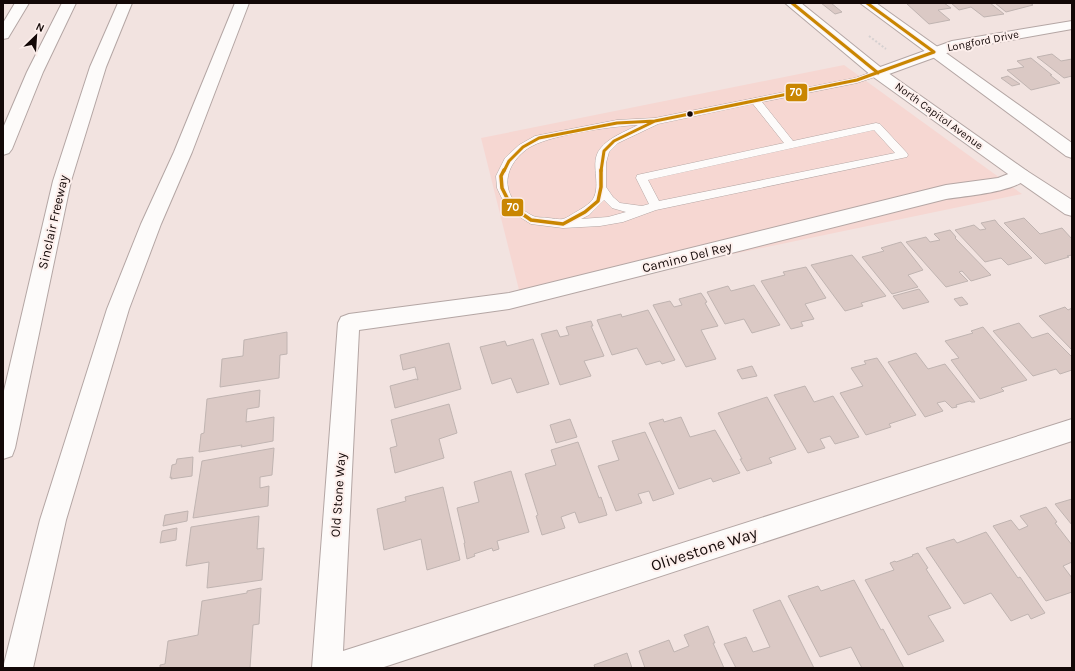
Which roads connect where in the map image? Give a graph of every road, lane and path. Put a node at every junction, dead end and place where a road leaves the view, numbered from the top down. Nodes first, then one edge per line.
1 (22, 3) edge
2 (69, 3) edge
3 (125, 3) edge
4 (242, 3) edge
5 (792, 3) edge
6 (867, 3) edge
7 (1072, 25) edge
8 (3, 35) edge
9 (869, 36) dead end
10 (886, 49) dead end
11 (934, 52) junction
12 (878, 73) junction
13 (756, 101) junction
14 (655, 121) junction
15 (790, 144) junction
16 (3, 149) edge
17 (1072, 152) edge
18 (1021, 175) junction
19 (601, 186) junction
20 (656, 206) junction
21 (1072, 209) edge
22 (641, 210) junction
23 (563, 224) junction
24 (349, 323) joint
25 (1072, 430) edge
26 (3, 448) edge
27 (18, 668) edge
28 (326, 668) edge
29 (336, 668) edge

1 - 8 main road
2 - 16 main road
3 - 26 main road, Sinclair Freeway
4 - 27 main road
5 - 12 main road, North Capitol Avenue
6 - 11 main road
7 - 11 main road, Longford Drive
9 - 10 path
11 - 12 main road, Longford Drive
11 - 17 main road
12 - 13 lane, Longford Drive
12 - 18 main road, North Capitol Avenue
13 - 14 lane, Longford Drive
13 - 15 lane
14 - 19 lane
14 - 23 lane
15 - 20 lane
15 - 20 lane
18 - 21 main road, North Capitol Avenue
18 - 24 main road, Camino Del Rey
19 - 22 lane
19 - 23 lane
20 - 22 lane
22 - 23 lane
24 - 28 main road, Old Stone Way
25 - 29 main road, Olivestone Way

